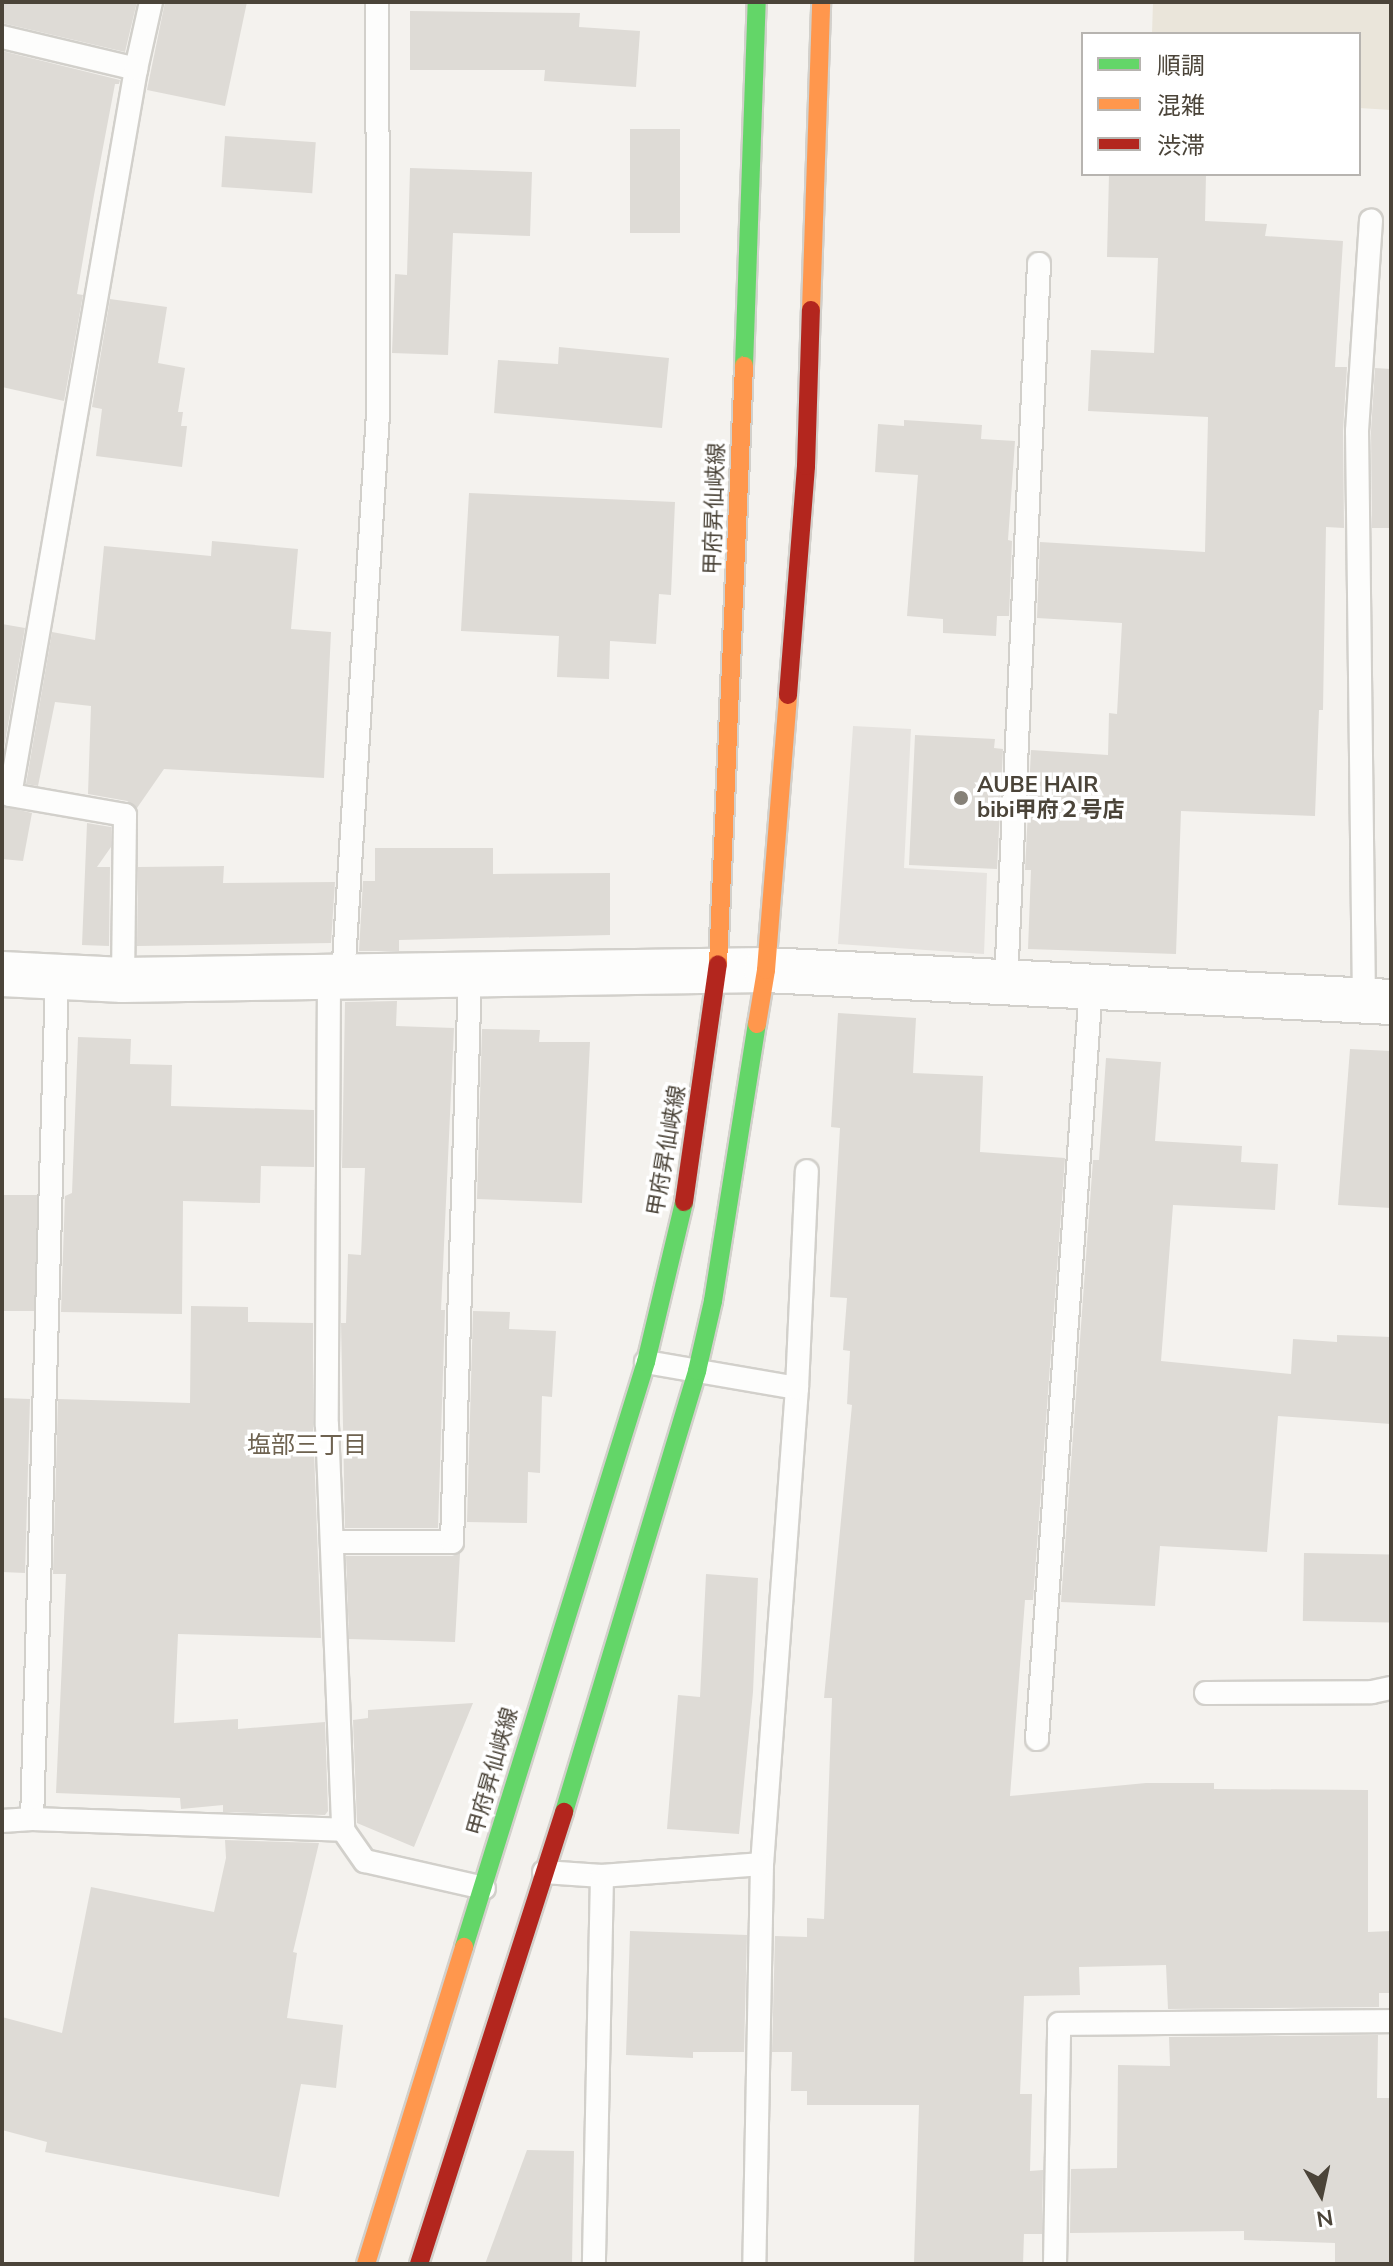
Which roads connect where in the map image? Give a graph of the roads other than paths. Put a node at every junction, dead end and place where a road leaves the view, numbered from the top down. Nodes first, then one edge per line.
1 (151, 2) edge
2 (377, 2) edge
3 (757, 2) edge
4 (821, 2) edge
5 (2, 37) edge
6 (136, 69) junction
7 (1371, 220) dead end
8 (1039, 264) dead end
9 (766, 970) junction
10 (718, 971) junction
11 (2, 974) edge
12 (470, 976) junction
13 (57, 978) junction
14 (336, 978) junction
15 (123, 980) junction
16 (1006, 982) junction
17 (1091, 987) junction
18 (1378, 1002) edge
19 (807, 1171) dead end
20 (646, 1362) junction
21 (697, 1371) junction
22 (797, 1388) junction
23 (332, 1542) junction
24 (1391, 1688) edge
25 (1206, 1693) dead end
26 (1037, 1739) dead end
27 (32, 1819) junction
28 (2, 1821) edge
29 (343, 1830) junction
30 (762, 1864) junction
31 (544, 1872) junction
32 (602, 1876) junction
33 (484, 1888) junction
34 (1391, 2021) edge
35 (366, 2264) edge
36 (419, 2264) edge
37 (594, 2264) edge
38 (754, 2264) edge
39 (1055, 2264) edge

1 - 6 lane
2 - 14 lane
3 - 10 main road, 甲府昇仙峡線
4 - 9 main road
5 - 6 lane
6 - 15 lane
7 - 18 lane
8 - 16 lane
9 - 10 street
9 - 16 street
9 - 21 main road
10 - 12 street
10 - 20 main road, 甲府昇仙峡線
11 - 13 street
12 - 14 street
12 - 23 lane
13 - 15 street
13 - 27 lane
14 - 15 street
14 - 23 lane
16 - 17 street
17 - 18 street
17 - 26 lane
19 - 22 lane
20 - 21 lane
20 - 33 main road, 甲府昇仙峡線
21 - 22 lane
21 - 31 main road
22 - 30 lane
23 - 29 lane
24 - 25 lane
27 - 28 lane
27 - 29 lane
29 - 33 lane
30 - 32 lane
30 - 38 lane
31 - 32 lane
31 - 36 main road
32 - 37 lane
33 - 35 main road, 甲府昇仙峡線
34 - 39 lane

